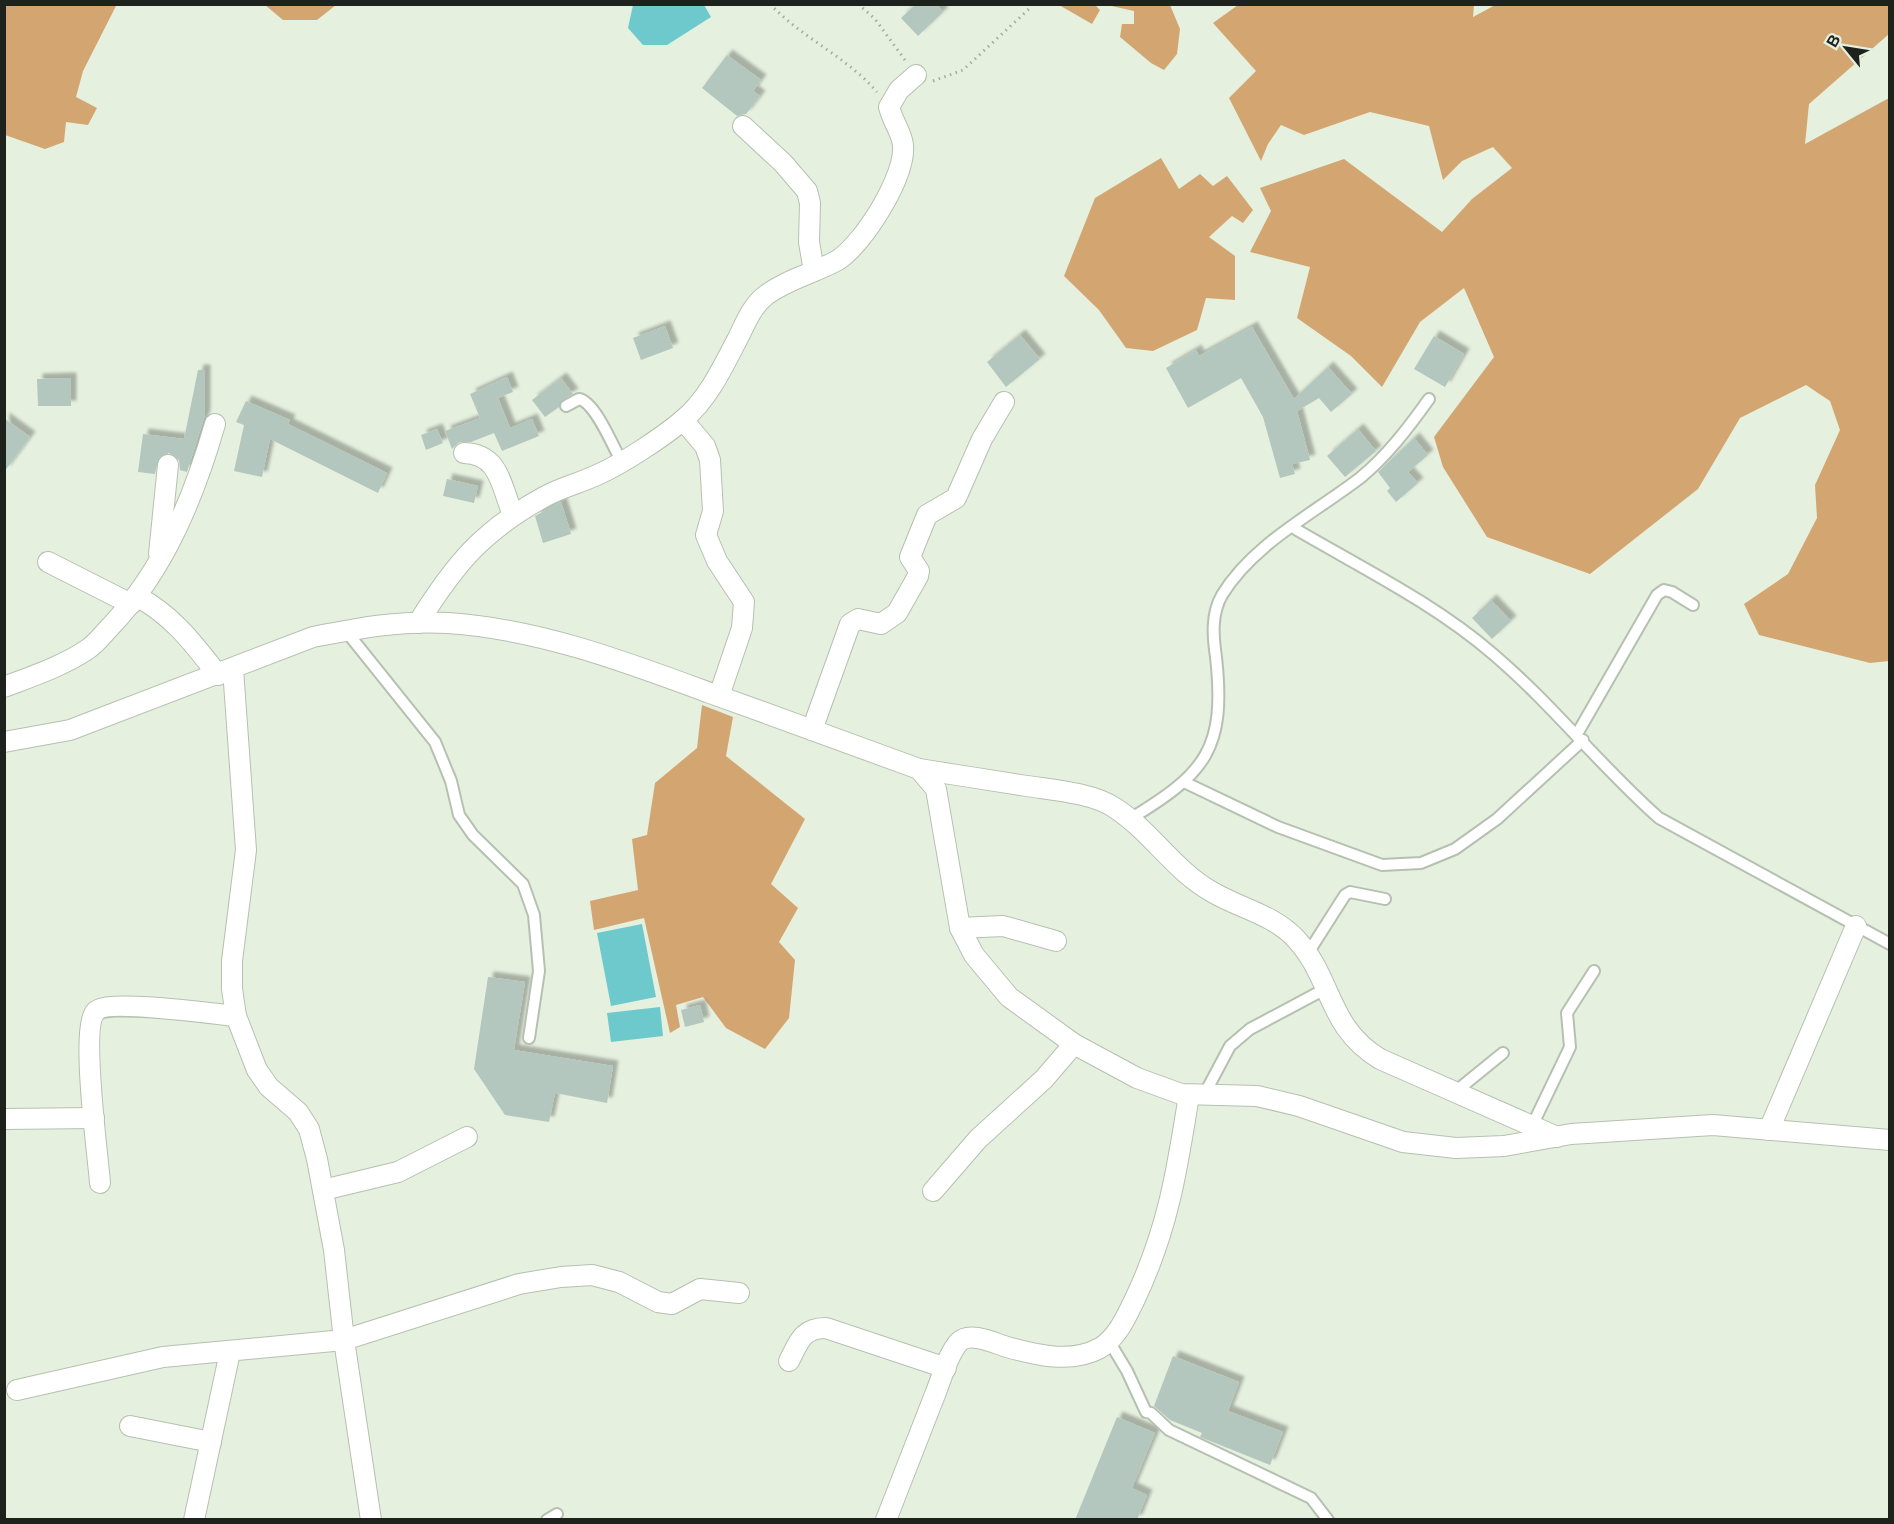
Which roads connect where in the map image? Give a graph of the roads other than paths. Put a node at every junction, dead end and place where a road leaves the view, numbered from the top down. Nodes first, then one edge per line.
1 (916, 75) road end
2 (743, 126) dead end
3 (814, 271) junction
4 (1429, 399) dead end
5 (1004, 402) dead end
6 (566, 406) dead end
7 (683, 420) junction
8 (215, 424) dead end
9 (464, 453) dead end
10 (621, 461) junction
11 (168, 465) dead end
12 (513, 515) junction
13 (1288, 530) junction
14 (48, 562) dead end
15 (158, 562) junction
16 (134, 601) junction
17 (1693, 605) dead end
18 (418, 623) junction
19 (346, 631) junction
20 (225, 672) junction
21 (4, 687) edge
22 (719, 696) junction
23 (812, 730) junction
24 (1579, 740) junction
25 (4, 742) edge
26 (919, 769) junction
27 (1184, 782) junction
28 (1130, 819) junction
29 (1385, 899) dead end
30 (1856, 926) junction
31 (960, 928) junction
32 (1056, 940) dead end
33 (1890, 944) edge
34 (1308, 953) junction
35 (1594, 971) dead end
36 (1325, 989) junction
37 (236, 1016) junction
38 (529, 1038) dead end
39 (1074, 1044) junction
40 (1503, 1053) dead end
41 (1455, 1092) junction
42 (1196, 1095) junction
43 (94, 1118) junction
44 (4, 1119) edge
45 (1532, 1126) junction
46 (1769, 1130) junction
47 (467, 1137) dead end
48 (1557, 1137) junction
49 (1890, 1140) edge
50 (100, 1183) dead end
51 (323, 1190) junction
52 (933, 1191) dead end
53 (739, 1293) dead end
54 (344, 1340) junction
55 (1110, 1341) junction
56 (230, 1352) junction
57 (789, 1361) dead end
58 (946, 1368) junction
59 (17, 1390) dead end
60 (130, 1426) dead end
61 (211, 1442) junction
62 (194, 1520) edge
63 (371, 1520) edge
64 (886, 1520) edge
65 (1328, 1520) edge

1 - 3 street
2 - 3 street
3 - 7 street
4 - 13 lane
5 - 23 street
6 - 10 lane
7 - 10 street
7 - 22 street
8 - 15 street
9 - 12 street
10 - 12 street
11 - 15 street
12 - 18 street
13 - 24 lane
13 - 27 lane
14 - 16 street
15 - 16 street
16 - 20 street
16 - 21 street
17 - 24 lane
18 - 19 street
18 - 22 street
19 - 20 street
19 - 38 lane
20 - 25 street
20 - 37 street
22 - 23 street
23 - 26 street
24 - 27 lane
24 - 30 lane
26 - 28 street
26 - 31 street
27 - 28 lane
28 - 34 street
29 - 34 lane
30 - 33 lane
30 - 46 street
31 - 32 street
31 - 39 street
34 - 36 street
35 - 45 lane
36 - 41 street
36 - 42 lane
37 - 43 street
37 - 51 street
39 - 42 street
39 - 52 street
40 - 41 lane
41 - 45 street
42 - 48 street
42 - 55 street
43 - 44 street
43 - 50 street
45 - 48 street
46 - 48 street
46 - 49 street
47 - 51 street
51 - 54 street
53 - 54 street
54 - 56 street
54 - 63 street
55 - 58 street
55 - 65 lane
56 - 59 street
56 - 61 street
57 - 58 street
58 - 64 street
60 - 61 street
61 - 62 street

